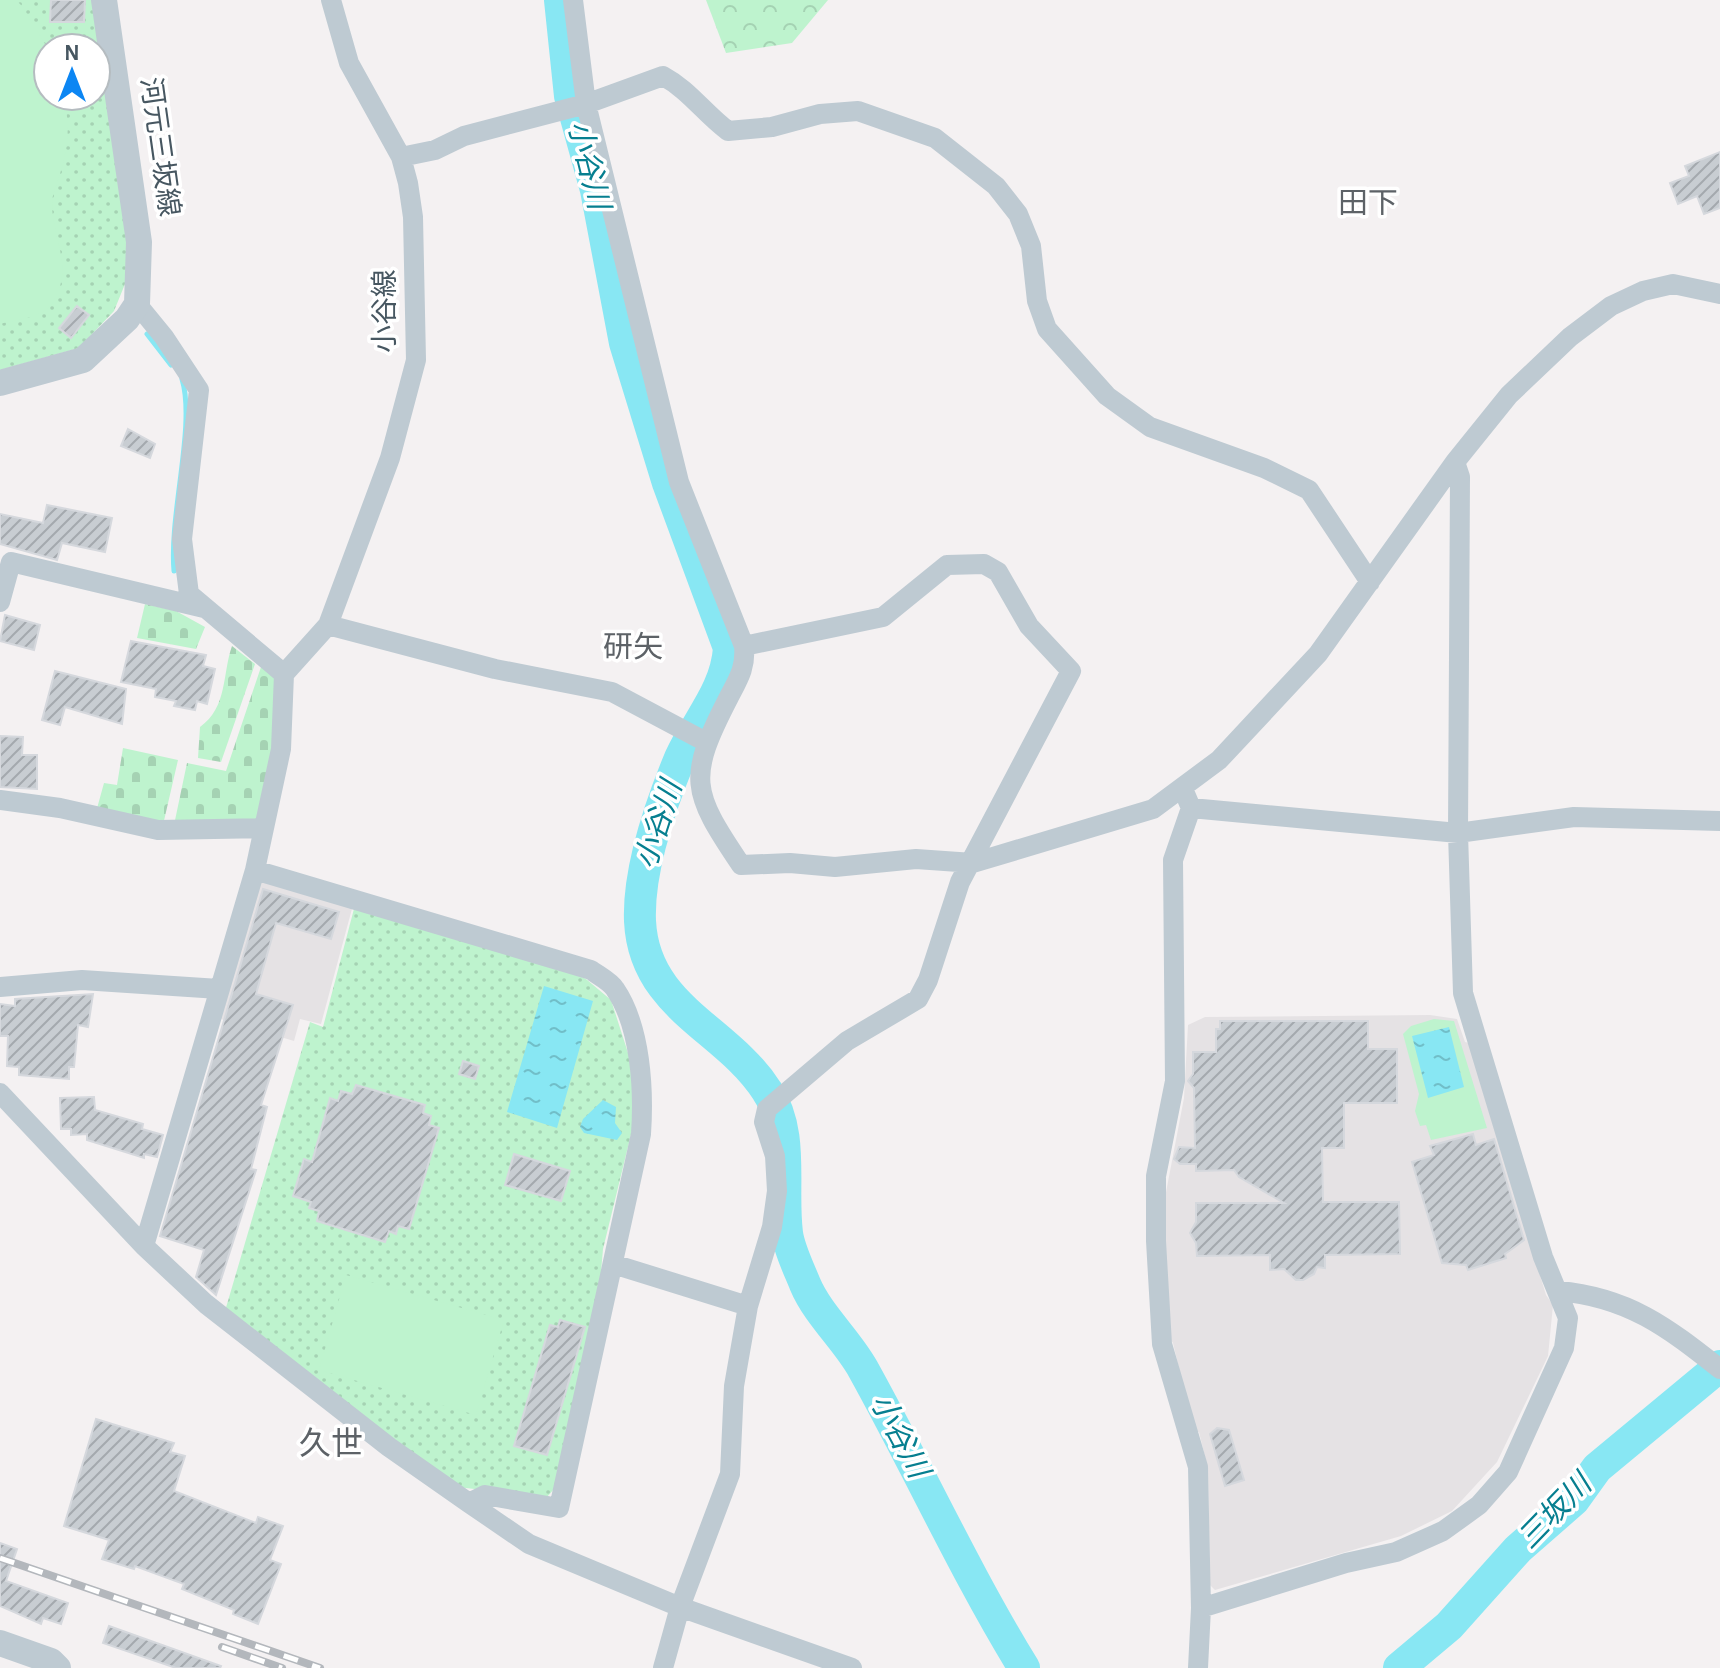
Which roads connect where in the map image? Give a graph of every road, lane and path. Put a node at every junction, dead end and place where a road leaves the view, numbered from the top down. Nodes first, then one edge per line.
1 (104, 0) edge
2 (331, 0) edge
3 (573, 0) edge
4 (586, 104) junction
5 (401, 157) junction
6 (1720, 294) edge
7 (137, 304) junction
8 (0, 383) edge
9 (1455, 462) junction
10 (1370, 582) junction
11 (0, 602) edge
12 (204, 608) junction
13 (328, 625) junction
14 (744, 646) junction
15 (284, 674) junction
16 (706, 742) junction
17 (1187, 799) junction
18 (0, 800) edge
19 (1720, 821) edge
20 (264, 828) junction
21 (1458, 833) junction
22 (973, 863) junction
23 (255, 870) junction
24 (0, 987) edge
25 (219, 989) junction
26 (0, 1093) edge
27 (144, 1246) junction
28 (613, 1264) junction
29 (1558, 1291) junction
30 (748, 1306) junction
31 (1720, 1369) edge
32 (469, 1503) junction
33 (680, 1607) junction
34 (1201, 1608) junction
35 (0, 1643) edge
36 (58, 1668) edge
37 (663, 1668) edge
38 (852, 1668) edge
39 (1198, 1668) edge

1 - 7 street, 河元三坂線
2 - 5 street, 小谷線
3 - 4 street
4 - 5 street
4 - 10 street
4 - 14 street
5 - 13 street, 小谷線
6 - 9 street
7 - 8 street
7 - 12 street
9 - 10 street
9 - 21 street
10 - 17 street
11 - 12 street
12 - 15 street
13 - 15 street
13 - 16 street
14 - 16 street
14 - 22 street
15 - 20 street
16 - 22 street
17 - 21 street
17 - 22 street
17 - 34 street
18 - 20 street
19 - 21 street
20 - 23 street
21 - 29 street
22 - 30 street
23 - 25 street
23 - 28 street
24 - 25 street
25 - 27 street
26 - 27 street
27 - 32 street
28 - 30 street
28 - 32 street
29 - 31 street
29 - 34 street
30 - 33 street
32 - 33 street
33 - 37 street
33 - 38 street
34 - 39 street
35 - 36 street

